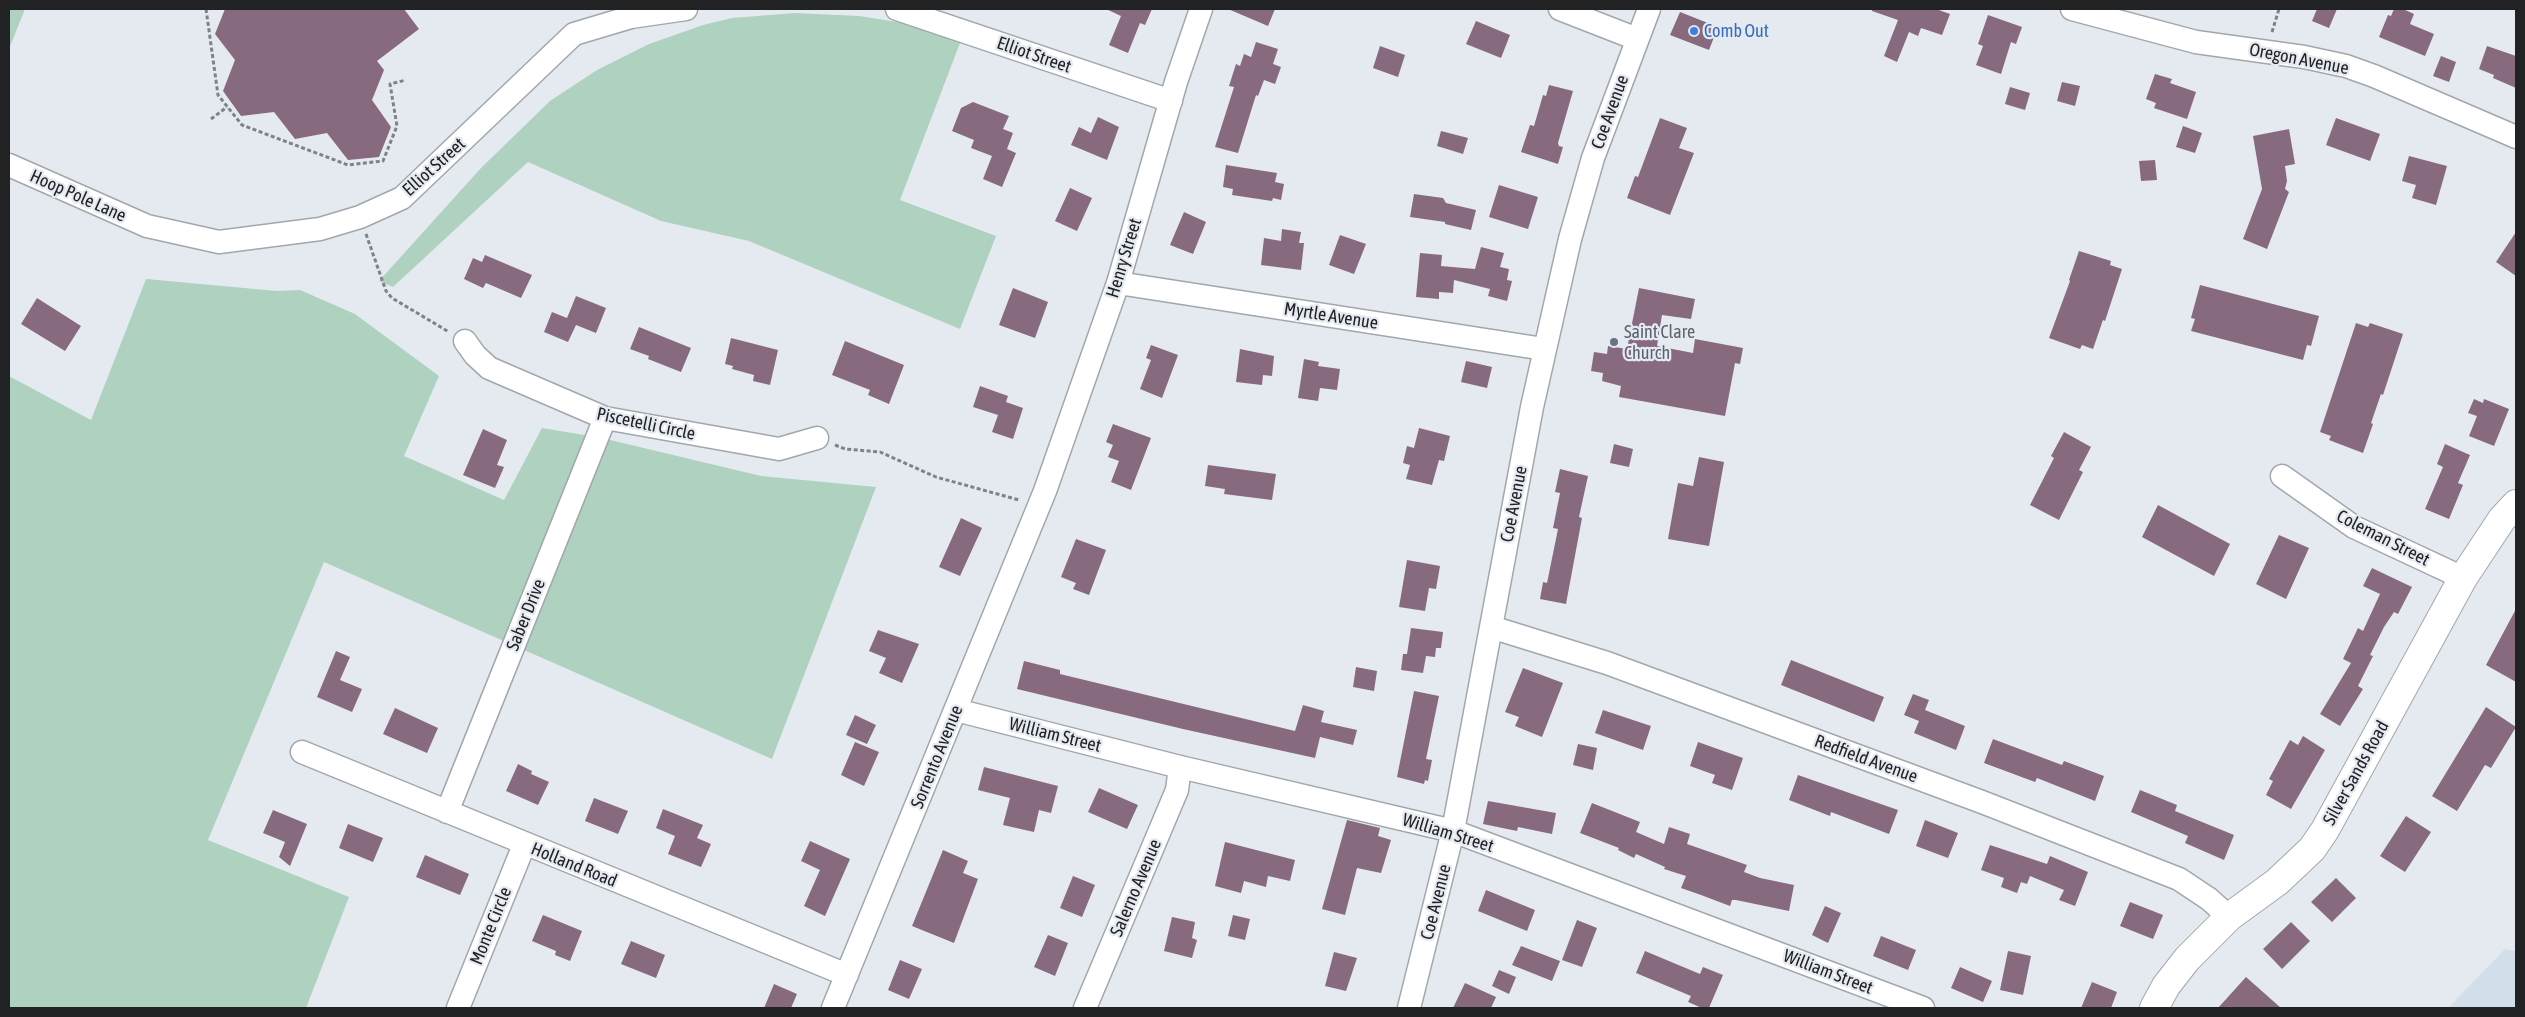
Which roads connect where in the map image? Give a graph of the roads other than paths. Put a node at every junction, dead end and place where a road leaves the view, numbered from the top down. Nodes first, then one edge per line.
1 (686, 9) edge
2 (897, 9) edge
3 (1201, 9) edge
4 (1560, 9) edge
5 (1649, 9) edge
6 (2072, 9) edge
7 (1637, 39) junction
8 (1171, 101) junction
9 (2516, 136) edge
10 (9, 165) edge
11 (147, 226) joint
12 (1118, 283) junction
13 (465, 341) road end
14 (1544, 349) junction
15 (605, 418) junction
16 (817, 438) road end
17 (2282, 476) dead end
18 (2516, 504) edge
19 (1039, 505) joint
20 (2463, 578) junction
21 (1491, 627) junction
22 (956, 710) junction
23 (302, 752) dead end
24 (1180, 767) junction
25 (447, 812) junction
26 (1453, 831) junction
27 (524, 844) junction
28 (2229, 917) junction
29 (847, 975) junction
30 (458, 1008) edge
31 (833, 1008) edge
32 (1086, 1008) edge
33 (1409, 1008) edge
34 (1923, 1008) edge
35 (2154, 1008) edge

1 - 11 street, Elliot Street
2 - 8 street, Elliot Street
3 - 8 street, Henry Street
4 - 7 street
5 - 7 street, Coe Avenue
6 - 9 street, Oregon Avenue
7 - 14 street, Coe Avenue
8 - 12 street, Henry Street
10 - 11 street, Hoop Pole Lane
12 - 14 street, Myrtle Avenue
12 - 19 street, Henry Street
13 - 15 street, Piscetelli Circle
14 - 21 street, Coe Avenue
15 - 16 street, Piscetelli Circle
15 - 25 street, Saber Drive
17 - 20 street, Coleman Street
18 - 20 main road, Silver Sands Road
19 - 22 street, Sorrento Avenue
20 - 28 main road, Silver Sands Road
21 - 26 street, Coe Avenue
21 - 28 street, Redfield Avenue
22 - 24 street, William Street
22 - 29 street, Sorrento Avenue
23 - 25 street, Holland Road
24 - 26 street, William Street
24 - 32 street, Salerno Avenue
25 - 27 street, Holland Road
26 - 33 street, Coe Avenue
26 - 34 street, William Street
27 - 29 street, Holland Road
27 - 30 street, Monte Circle
28 - 35 main road, Silver Sands Road
29 - 31 street, Sorrento Avenue

